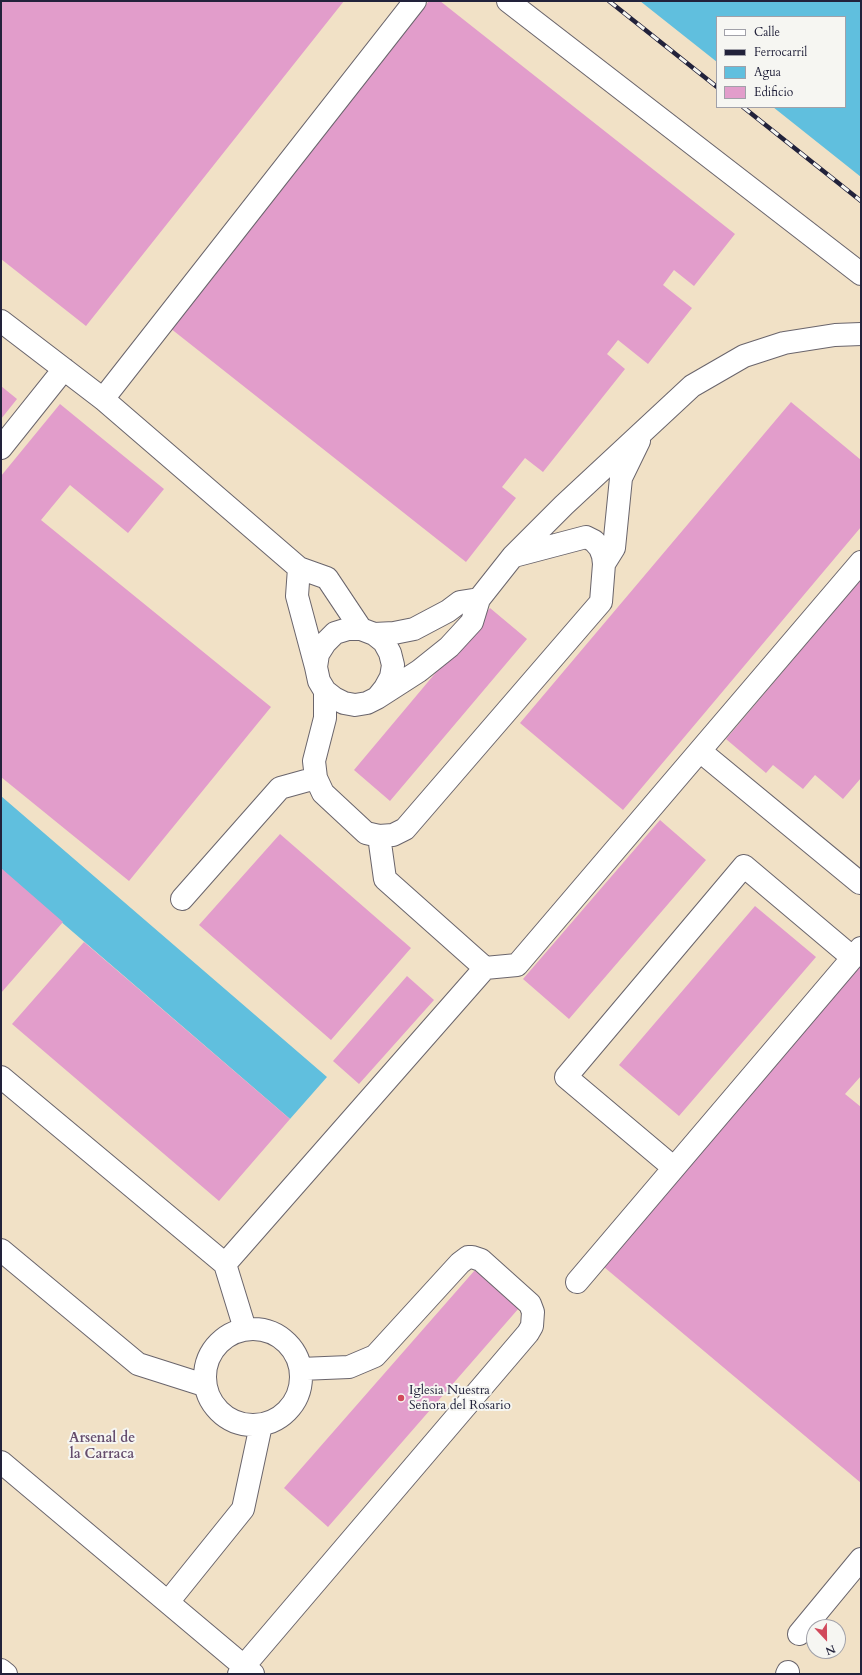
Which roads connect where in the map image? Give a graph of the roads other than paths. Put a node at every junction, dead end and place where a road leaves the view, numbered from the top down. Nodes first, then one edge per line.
1 (415, 1) edge
2 (508, 1) edge
3 (861, 274) edge
4 (1, 321) edge
5 (861, 334) edge
6 (64, 369) junction
7 (103, 399) junction
8 (645, 429) junction
9 (1, 448) edge
10 (513, 556) junction
11 (861, 562) edge
12 (604, 564) junction
13 (299, 568) junction
14 (479, 599) junction
15 (368, 631) junction
16 (316, 667) junction
17 (325, 691) junction
18 (377, 698) junction
19 (700, 751) junction
20 (316, 778) junction
21 (379, 836) junction
22 (860, 883) edge
23 (182, 899) dead end
24 (857, 953) edge
25 (484, 968) junction
26 (1, 1077) edge
27 (674, 1168) junction
28 (1, 1250) edge
29 (225, 1264) junction
30 (577, 1282) dead end
31 (245, 1329) junction
32 (301, 1369) junction
33 (204, 1385) junction
34 (261, 1426) junction
35 (1, 1462) edge
36 (861, 1559) edge
37 (168, 1602) junction
38 (799, 1634) dead end
39 (1, 1670) edge
40 (245, 1671) edge
41 (6, 1674) edge

1 - 7 street
2 - 3 street
4 - 6 street
5 - 8 street
6 - 7 street
6 - 9 street
7 - 13 street
8 - 10 street
8 - 12 street
10 - 12 street
10 - 14 street
11 - 19 street
12 - 21 street
13 - 15 street
13 - 16 street
14 - 15 street
14 - 18 street
15 - 16 street
15 - 18 street
16 - 17 street
17 - 18 street
17 - 20 street
19 - 22 street
19 - 25 street
20 - 21 street
20 - 23 street
21 - 25 street
24 - 27 street
24 - 27 street
25 - 29 street
26 - 29 street
27 - 30 street
28 - 33 street
29 - 31 street
31 - 32 street
31 - 33 street
32 - 34 street
32 - 40 street
33 - 34 street
34 - 37 street
35 - 37 street
36 - 38 street
37 - 40 street
39 - 41 street

